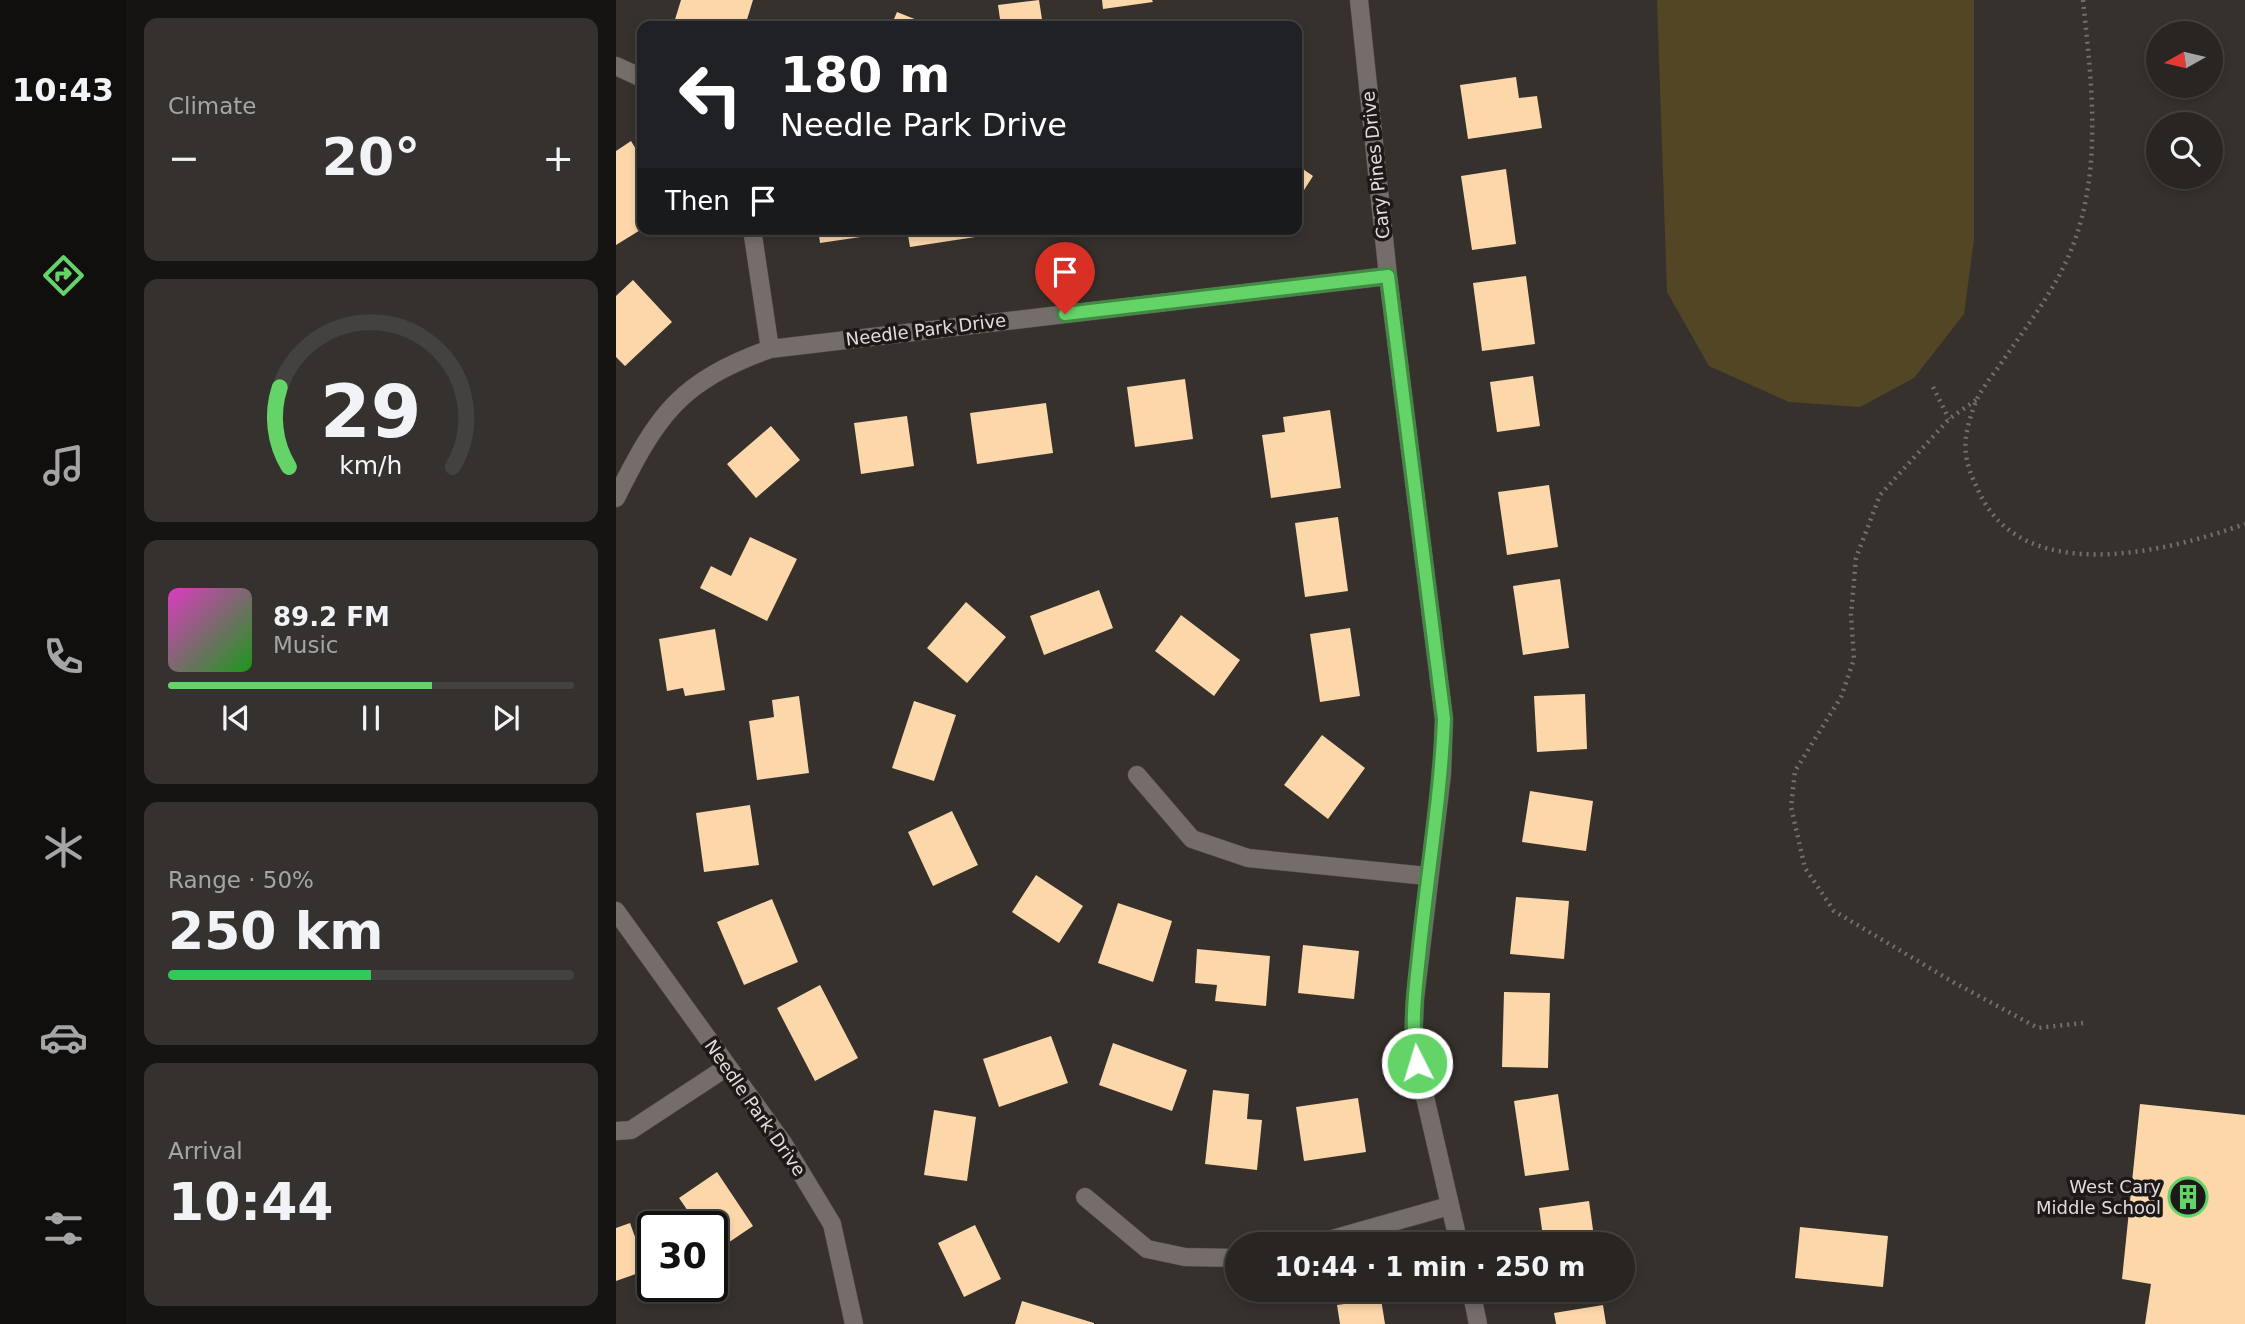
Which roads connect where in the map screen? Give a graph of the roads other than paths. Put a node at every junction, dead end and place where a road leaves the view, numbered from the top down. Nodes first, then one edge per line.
1 (1359, 0) edge
2 (616, 66) edge
3 (637, 76) edge
4 (753, 235) edge
5 (1388, 276) junction
6 (769, 349) junction
7 (616, 498) edge
8 (1137, 775) dead end
9 (1427, 876) junction
10 (616, 911) edge
11 (727, 1067) junction
12 (616, 1131) edge
13 (1085, 1197) dead end
14 (1449, 1206) junction
15 (1357, 1232) edge
16 (1456, 1232) edge
17 (1225, 1258) edge
18 (1473, 1302) edge
19 (854, 1324) edge
20 (1478, 1324) edge

1 - 5 street, Cary Pines Drive
2 - 3 street
4 - 6 street
5 - 6 street, Needle Park Drive
5 - 9 street, Cary Pines Drive
6 - 7 street, Needle Park Drive
8 - 9 street
9 - 14 street, Cary Pines Drive
10 - 11 street, Needle Park Drive
11 - 12 street
11 - 19 street, Needle Park Drive
13 - 17 street
14 - 15 street
14 - 16 street, Cary Pines Drive
18 - 20 street

